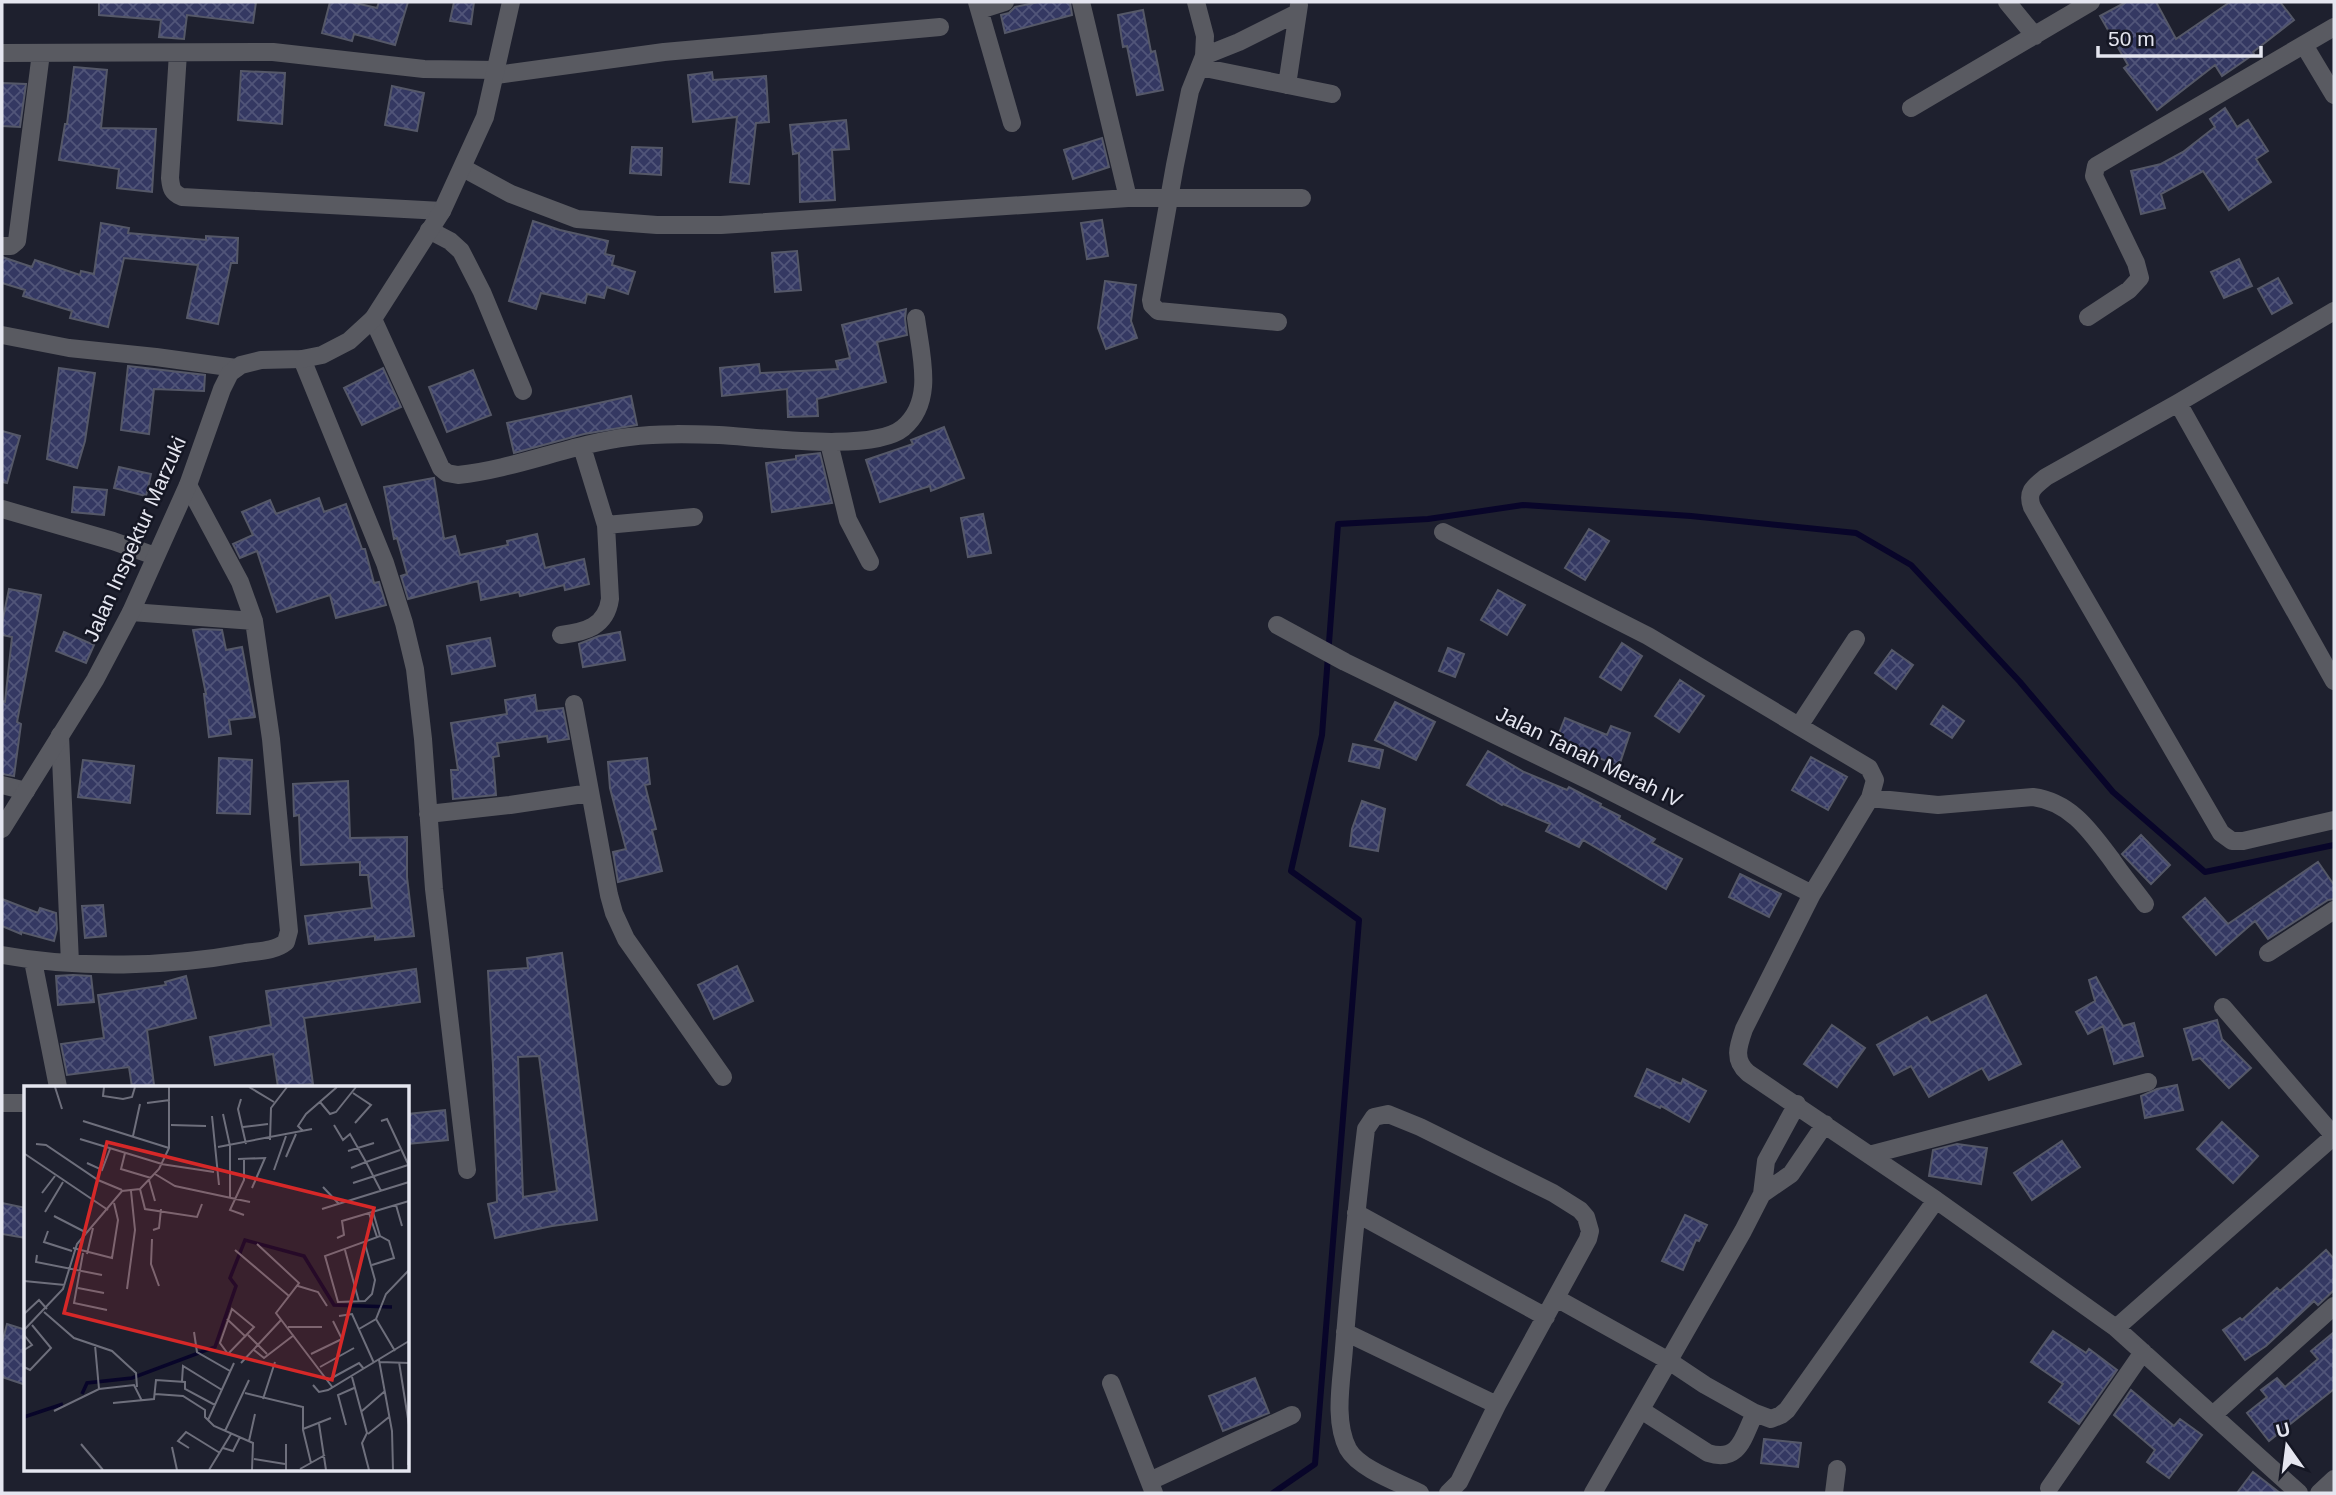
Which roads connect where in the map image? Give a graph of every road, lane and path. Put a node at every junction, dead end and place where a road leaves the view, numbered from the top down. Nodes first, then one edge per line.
1 (511, 2) edge
2 (1005, 2) edge
3 (1081, 2) edge
4 (1196, 2) edge
5 (2007, 2) edge
6 (2091, 2) edge
7 (979, 6) edge
8 (1298, 7) edge
9 (940, 27) dead end
10 (2333, 30) edge
11 (2035, 36) junction
12 (2304, 45) junction
13 (2, 53) edge
14 (41, 53) junction
15 (178, 53) junction
16 (1202, 62) junction
17 (496, 72) junction
18 (1287, 85) junction
19 (1332, 94) dead end
20 (2334, 95) edge
21 (1911, 108) dead end
22 (1012, 123) dead end
23 (463, 168) junction
24 (1169, 197) junction
25 (1128, 198) junction
26 (1302, 198) dead end
27 (442, 211) junction
28 (429, 230) junction
29 (2, 246) edge
30 (2334, 311) edge
31 (2088, 317) dead end
32 (916, 318) dead end
33 (373, 319) junction
34 (1278, 322) dead end
35 (4, 341) edge
36 (302, 359) junction
37 (236, 368) junction
38 (523, 391) dead end
39 (2178, 403) junction
40 (829, 443) junction
41 (582, 447) junction
42 (188, 485) junction
43 (2, 509) edge
44 (694, 517) dead end
45 (606, 525) junction
46 (1443, 532) dead end
47 (155, 556) junction
48 (870, 562) dead end
49 (131, 612) junction
50 (254, 621) junction
51 (1276, 625) dead end
52 (561, 635) dead end
53 (1856, 639) dead end
54 (2334, 681) edge
55 (574, 704) dead end
56 (1799, 726) junction
57 (61, 735) junction
58 (2, 785) edge
59 (26, 792) junction
60 (590, 793) junction
61 (1870, 798) junction
62 (428, 814) junction
63 (2334, 820) edge
64 (2, 828) edge
65 (1812, 894) junction
66 (2145, 904) dead end
67 (2334, 910) edge
68 (2267, 953) dead end
69 (2, 955) edge
70 (33, 961) junction
71 (70, 963) junction
72 (2223, 1007) dead end
73 (723, 1077) dead end
74 (2148, 1082) dead end
75 (58, 1086) edge
76 (2, 1103) edge
77 (24, 1103) edge
78 (1797, 1104) junction
79 (1825, 1124) junction
80 (2334, 1136) edge
81 (1868, 1155) junction
82 (467, 1170) dead end
83 (1762, 1194) junction
84 (1936, 1200) junction
85 (1356, 1213) junction
86 (1556, 1298) junction
87 (2334, 1306) edge
88 (1546, 1317) junction
89 (2116, 1328) junction
90 (1346, 1332) junction
91 (2143, 1352) junction
92 (1669, 1361) junction
93 (1111, 1383) dead end
94 (1497, 1405) junction
95 (1641, 1410) junction
96 (1755, 1413) junction
97 (1292, 1415) dead end
98 (2213, 1415) junction
99 (1837, 1469) dead end
100 (2334, 1479) edge
101 (1152, 1487) edge
102 (2049, 1488) dead end
103 (1420, 1493) edge
104 (1448, 1493) edge
105 (1593, 1493) edge
106 (1834, 1493) edge
107 (2299, 1493) edge
108 (2319, 1493) edge

1 - 17 street
2 - 7 street
3 - 25 street
4 - 16 street
5 - 11 street
6 - 11 street
7 - 22 street
8 - 16 street
8 - 18 street
9 - 17 street
10 - 12 street
11 - 21 street
12 - 20 street
12 - 31 street
13 - 14 street
14 - 15 street
14 - 29 street
15 - 17 street
15 - 27 street
16 - 18 street
16 - 24 street
17 - 23 street
18 - 19 street
23 - 25 street
23 - 27 street
24 - 25 street
24 - 26 street
24 - 34 street
27 - 28 street
28 - 33 street
28 - 38 street
30 - 39 street
32 - 40 street
33 - 36 street
33 - 41 street
35 - 37 street
36 - 37 street
36 - 62 street
37 - 42 street, Jalan Inspektur Marzuki
39 - 54 street
39 - 63 street
40 - 41 street
40 - 48 street
41 - 45 street
42 - 47 street, Jalan Inspektur Marzuki
42 - 50 street
43 - 47 street
44 - 45 street
45 - 52 street
46 - 56 street
47 - 49 street, Jalan Inspektur Marzuki
49 - 50 street
49 - 57 street, Jalan Inspektur Marzuki
50 - 71 street
51 - 65 street, Jalan Tanah Merah IV
53 - 56 street
55 - 60 street
56 - 61 street
57 - 59 street, Jalan Inspektur Marzuki
57 - 71 street
58 - 59 street
59 - 64 street, Jalan Inspektur Marzuki
60 - 62 street
60 - 73 street
61 - 65 street
61 - 66 street
62 - 82 street
65 - 78 street
67 - 68 street
69 - 70 street
70 - 71 street
70 - 75 street
72 - 80 street
74 - 81 street
76 - 77 street
78 - 79 street
78 - 83 street
79 - 81 street
79 - 83 street
80 - 89 street
81 - 84 street
83 - 92 street
84 - 89 street
84 - 96 street
85 - 86 street
85 - 88 street
85 - 90 street
86 - 88 street
86 - 92 street
87 - 98 street
88 - 94 street
89 - 91 street
90 - 94 street
90 - 103 street
91 - 98 street
91 - 102 street
92 - 95 street
92 - 96 street
93 - 101 street
94 - 104 street
95 - 96 street
95 - 105 street
97 - 101 street
98 - 107 street
99 - 106 street
100 - 108 street

